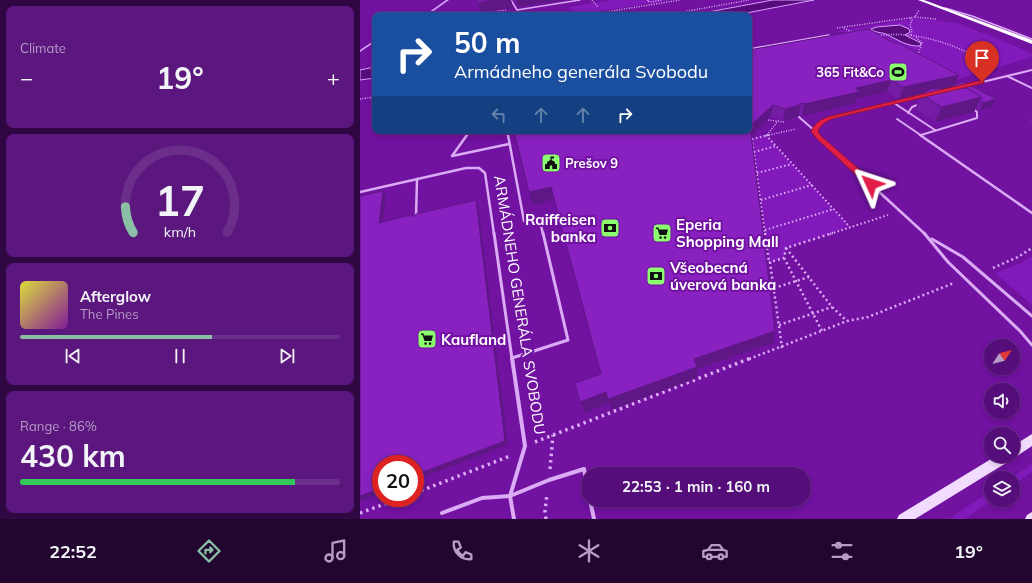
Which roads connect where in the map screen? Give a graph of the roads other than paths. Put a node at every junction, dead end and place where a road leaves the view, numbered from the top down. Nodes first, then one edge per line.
1 (511, 0) edge
2 (580, 0) edge
3 (920, 0) edge
4 (931, 4) junction
5 (835, 39) edge
6 (1032, 39) edge
7 (1032, 42) edge
8 (752, 48) edge
9 (1032, 70) edge
10 (1007, 76) junction
11 (965, 86) edge
12 (1032, 88) edge
13 (929, 94) edge
14 (894, 103) junction
15 (923, 103) edge
16 (970, 106) edge
17 (908, 113) junction
18 (799, 117) edge
19 (897, 119) dead end
20 (935, 130) junction
21 (815, 131) junction
22 (468, 134) edge
23 (507, 134) edge
24 (921, 135) junction
25 (509, 144) junction
26 (417, 179) junction
27 (360, 192) edge
28 (1032, 213) edge
29 (416, 219) edge
30 (930, 238) junction
31 (1032, 316) edge
32 (1020, 331) junction
33 (1032, 341) edge
34 (1032, 345) edge
35 (512, 358) junction
36 (1032, 440) edge
37 (1020, 448) edge
38 (995, 463) edge
39 (581, 470) edge
40 (510, 496) junction
41 (591, 507) edge
42 (442, 513) dead end
43 (514, 519) edge
44 (594, 519) edge
45 (903, 519) edge

1 - 2 lane
3 - 4 main road
4 - 6 lane
4 - 7 main road
5 - 8 lane
9 - 10 lane
10 - 11 lane
10 - 12 lane
13 - 14 lane
14 - 17 lane
14 - 21 lane
15 - 17 lane
16 - 20 lane
17 - 20 lane
18 - 21 lane
19 - 24 lane
20 - 24 lane
21 - 30 lane
22 - 25 lane
23 - 25 lane
24 - 28 lane
25 - 35 lane
26 - 27 lane, ARMÁDNEHO GENERÁLA SVOBODU
26 - 29 lane
26 - 35 lane, ARMÁDNEHO GENERÁLA SVOBODU
30 - 31 lane
30 - 32 lane
32 - 33 lane
32 - 34 lane
35 - 40 lane, ARMÁDNEHO GENERÁLA SVOBODU
36 - 37 street
38 - 45 street
39 - 40 lane
40 - 42 lane
40 - 43 lane
41 - 44 lane

